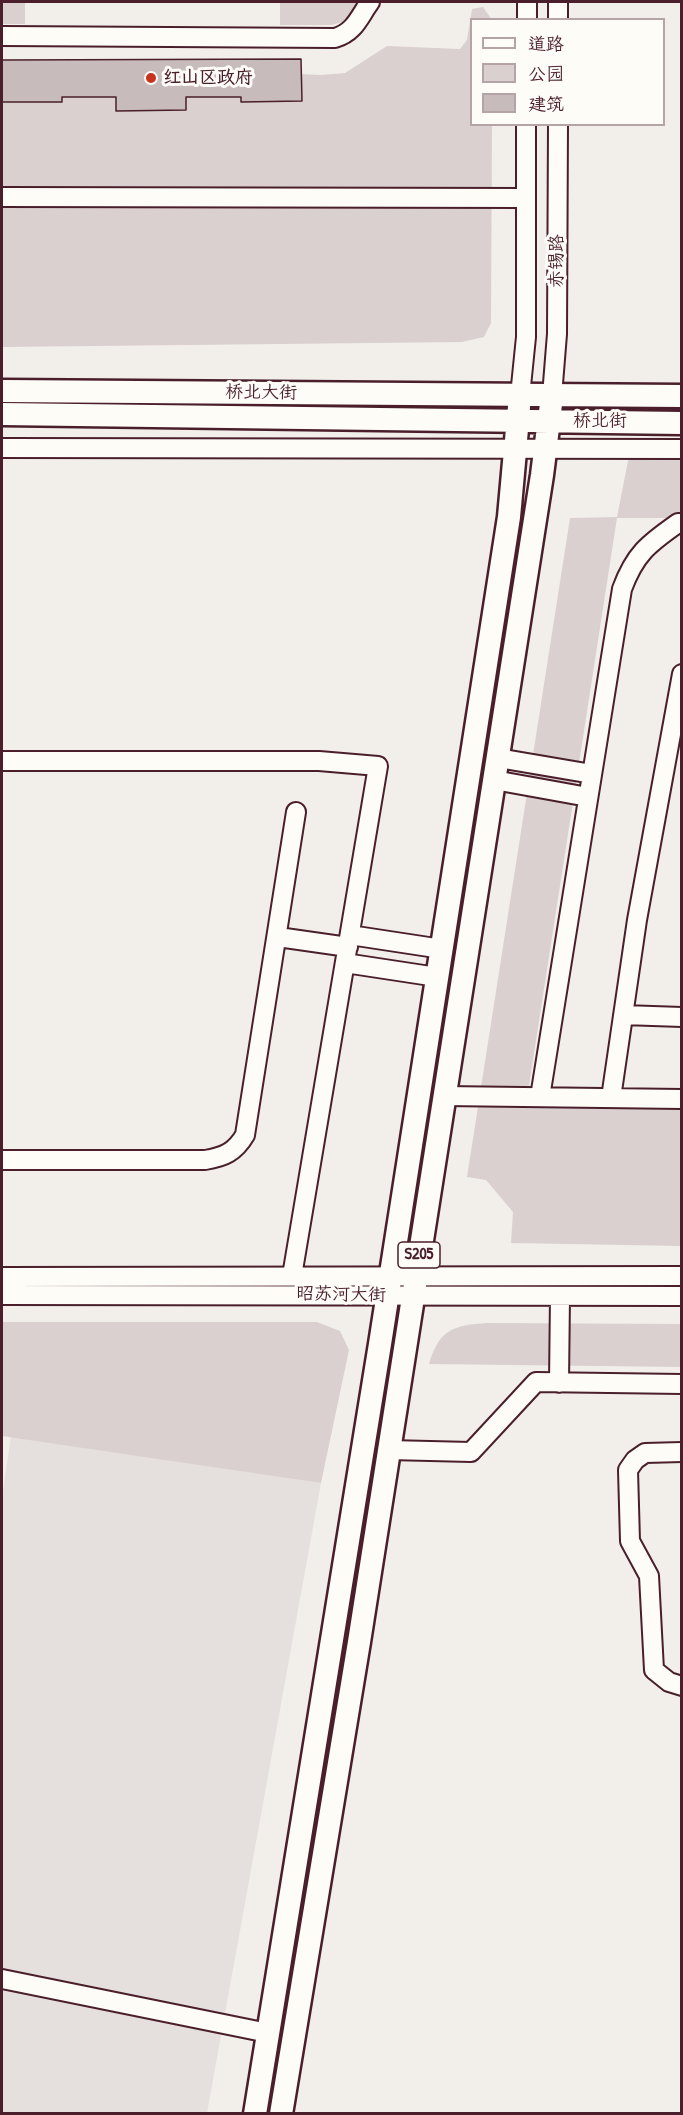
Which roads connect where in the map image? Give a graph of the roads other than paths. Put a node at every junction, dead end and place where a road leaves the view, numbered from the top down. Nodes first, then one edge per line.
1 (370, 2) edge
2 (527, 2) edge
3 (558, 2) edge
4 (527, 18) edge
5 (558, 18) edge
6 (2, 36) edge
7 (526, 126) edge
8 (558, 126) edge
9 (2, 197) edge
10 (526, 198) junction
11 (2, 391) edge
12 (520, 396) junction
13 (552, 396) junction
14 (681, 396) edge
15 (2, 414) edge
16 (549, 421) junction
17 (519, 422) junction
18 (681, 423) edge
19 (2, 448) edge
20 (516, 449) junction
21 (546, 449) junction
22 (681, 449) edge
23 (681, 523) edge
24 (681, 674) edge
25 (2, 761) edge
26 (496, 769) junction
27 (592, 774) junction
28 (588, 796) junction
29 (296, 812) dead end
30 (278, 937) junction
31 (347, 948) junction
32 (442, 950) junction
33 (437, 978) junction
34 (623, 1015) junction
35 (681, 1017) edge
36 (444, 1096) junction
37 (540, 1097) junction
38 (611, 1098) junction
39 (681, 1099) edge
40 (2, 1160) edge
41 (292, 1276) junction
42 (681, 1276) edge
43 (2, 1277) edge
44 (389, 1286) junction
45 (415, 1286) junction
46 (2, 1295) edge
47 (560, 1296) junction
48 (681, 1296) edge
49 (560, 1383) junction
50 (681, 1383) edge
51 (389, 1450) junction
52 (681, 1452) edge
53 (681, 1686) edge
54 (2, 1979) edge
55 (268, 2032) junction
56 (255, 2114) edge
57 (281, 2114) edge

1 - 6 street
2 - 4 street
3 - 5 street
7 - 10 street, 赤锡路
8 - 13 street, 赤锡路
9 - 10 street
10 - 12 street, 赤锡路
11 - 12 main road, 桥北大街
12 - 13 main road, 桥北街
12 - 17 main road, S205
13 - 14 main road, 桥北街
13 - 16 main road, S205
15 - 17 main road, 桥北大街
16 - 17 main road, 桥北街
16 - 18 main road, 桥北街
16 - 21 main road, S205
17 - 20 main road, S205
19 - 20 street
20 - 21 street
20 - 32 main road, S205
21 - 22 street
21 - 26 main road, S205
23 - 27 street
24 - 34 street
25 - 31 street
26 - 27 street
26 - 28 street
26 - 36 main road, S205
27 - 28 street
28 - 37 street
29 - 30 street
30 - 31 street
30 - 40 street
31 - 32 street
31 - 33 street
31 - 41 street
32 - 33 main road, S205
33 - 44 main road, S205
34 - 35 street
34 - 38 street
36 - 37 street
36 - 45 main road, S205
37 - 38 street
38 - 39 street
41 - 43 street, 昭苏河大街
41 - 44 street, 昭苏河大街
42 - 45 street, 昭苏河大街
44 - 45 street, 昭苏河大街
44 - 46 street, 昭苏河大街
44 - 55 main road, S205
45 - 47 street, 昭苏河大街
45 - 51 main road, S205
47 - 48 street, 昭苏河大街
47 - 49 street
49 - 50 street
49 - 51 street
51 - 57 main road, S205
52 - 53 street
54 - 55 street
55 - 56 main road, S205

